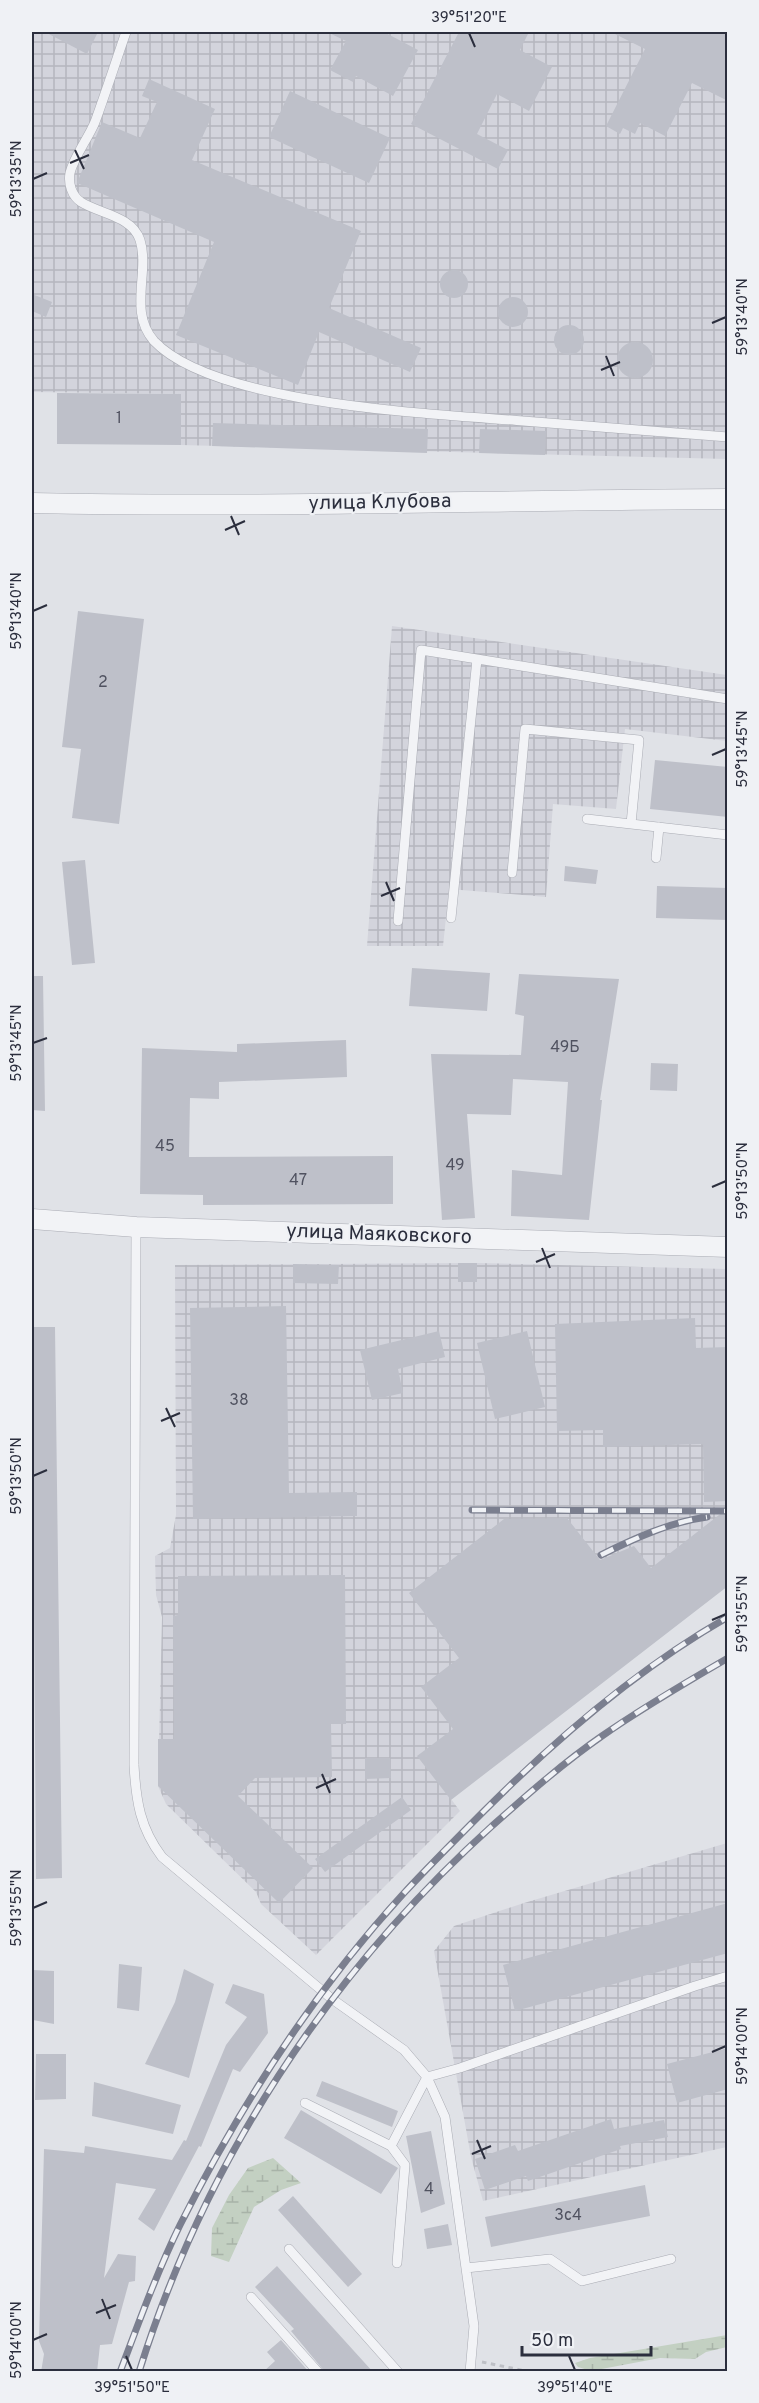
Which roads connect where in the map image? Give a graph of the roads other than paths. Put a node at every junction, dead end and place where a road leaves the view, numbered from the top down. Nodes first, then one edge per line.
1 (126, 32) edge
2 (728, 437) edge
3 (728, 500) edge
4 (32, 503) edge
5 (477, 659) junction
6 (728, 699) edge
7 (587, 819) dead end
8 (631, 824) junction
9 (659, 827) junction
10 (728, 835) edge
11 (656, 858) dead end
12 (512, 873) dead end
13 (451, 918) dead end
14 (398, 921) dead end
15 (32, 1219) edge
16 (136, 1227) junction
17 (728, 1247) edge
18 (728, 1976) edge
19 (427, 2077) junction
20 (306, 2103) dead end
21 (391, 2146) junction
22 (289, 2249) dead end
23 (671, 2259) dead end
24 (398, 2263) dead end
25 (466, 2268) junction
26 (251, 2296) dead end
27 (318, 2372) edge
28 (398, 2372) edge
29 (470, 2372) edge

1 - 2 lane
3 - 4 street, улица Клубова
5 - 6 lane
5 - 13 lane
5 - 14 lane
7 - 8 lane
8 - 9 lane
8 - 12 lane
9 - 10 lane
9 - 11 lane
15 - 16 street, улица Маяковского
16 - 17 street, улица Маяковского
16 - 19 lane
18 - 19 lane
19 - 21 lane
19 - 25 lane
20 - 21 lane
21 - 24 lane
22 - 28 lane
23 - 25 lane
25 - 29 lane
26 - 27 lane

